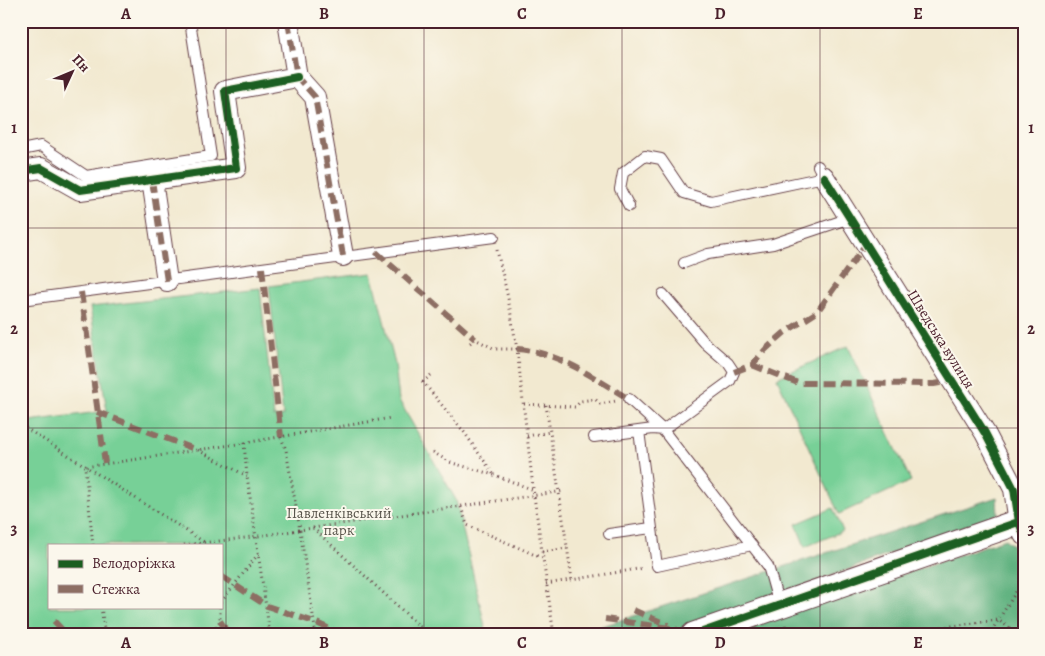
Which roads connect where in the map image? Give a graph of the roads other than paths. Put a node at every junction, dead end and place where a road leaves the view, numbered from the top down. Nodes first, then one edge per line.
1 (190, 21) edge
2 (288, 21) edge
3 (297, 78) junction
4 (21, 150) edge
5 (21, 170) edge
6 (821, 172) joint
7 (152, 180) junction
8 (629, 206) dead end
9 (850, 218) junction
10 (494, 237) road end
11 (343, 256) junction
12 (684, 263) dead end
13 (167, 281) junction
14 (662, 294) dead end
15 (21, 300) edge
16 (629, 399) road end
17 (663, 430) junction
18 (639, 431) junction
19 (594, 437) dead end
20 (1022, 526) edge
21 (652, 528) junction
22 (608, 534) dead end
23 (752, 546) junction
24 (780, 605) junction
25 (694, 635) edge

1 - 4 lane
2 - 3 street
3 - 7 street
3 - 11 street
5 - 7 street
6 - 8 lane
6 - 9 street, Шведська вулиця
7 - 13 street
9 - 12 lane
9 - 20 street, Шведська вулиця
10 - 11 lane
11 - 13 lane
13 - 15 lane
14 - 17 lane
16 - 17 lane
17 - 18 lane
17 - 23 lane
18 - 19 lane
18 - 21 lane
20 - 24 street, Шведська вулиця
21 - 22 lane
21 - 23 lane
23 - 24 lane
24 - 25 street, Шведська вулиця

